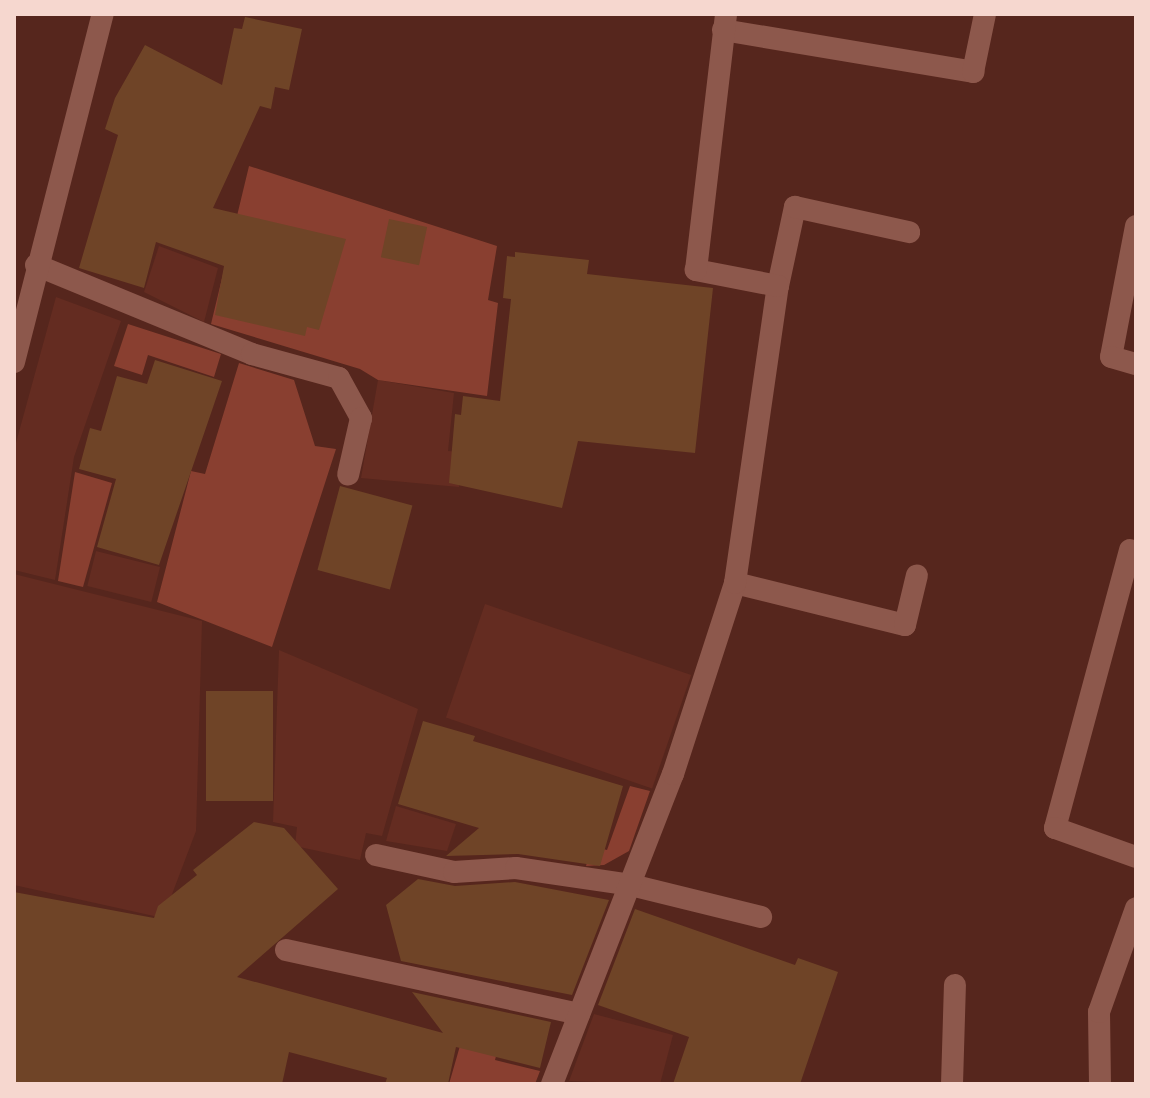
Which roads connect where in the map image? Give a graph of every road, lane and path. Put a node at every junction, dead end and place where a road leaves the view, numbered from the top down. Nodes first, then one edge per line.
1 (103, 14) edge
2 (985, 14) edge
3 (725, 22) edge
4 (1136, 226) edge
5 (909, 232) dead end
6 (36, 265) junction
7 (778, 286) junction
8 (14, 362) edge
9 (1136, 364) edge
10 (348, 475) dead end
11 (1130, 550) dead end
12 (917, 575) dead end
13 (735, 583) junction
14 (376, 855) dead end
15 (1136, 857) edge
16 (631, 885) junction
17 (1136, 908) edge
18 (761, 917) dead end
19 (286, 950) dead end
20 (955, 985) dead end
21 (579, 1014) junction
22 (552, 1084) edge
23 (952, 1084) edge
24 (1100, 1084) edge

1 - 6 street
2 - 3 street
3 - 7 street
4 - 9 street
5 - 7 street
6 - 8 street
6 - 10 street
7 - 13 street
11 - 15 street
12 - 13 street
13 - 16 street
14 - 16 street
16 - 18 street
16 - 21 street
17 - 24 street
19 - 21 street
20 - 23 street
21 - 22 street

